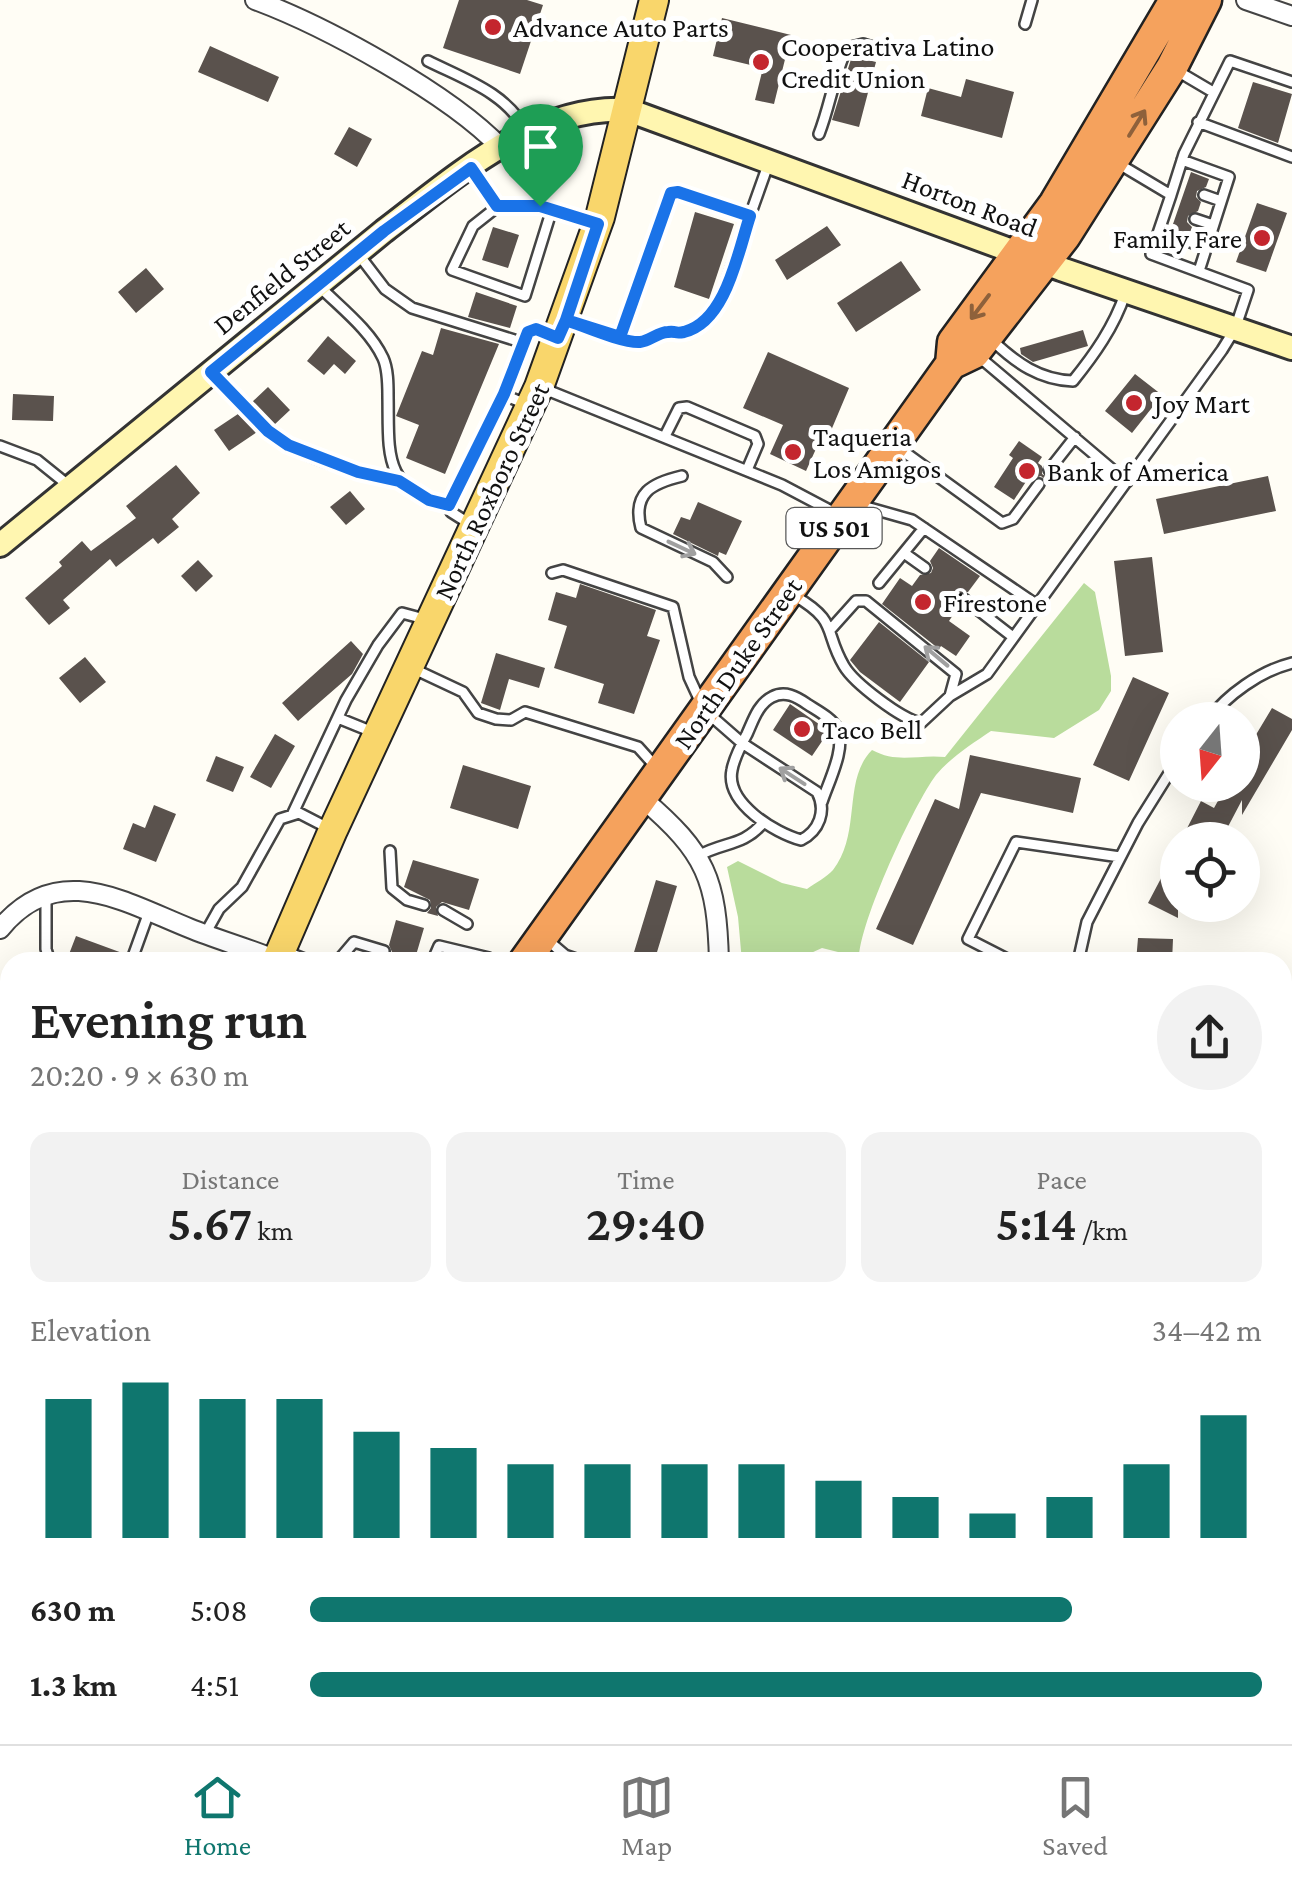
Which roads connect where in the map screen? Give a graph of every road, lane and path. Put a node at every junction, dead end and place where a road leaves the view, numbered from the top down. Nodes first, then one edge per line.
1 (255, 0) edge
2 (654, 0) edge
3 (1032, 0) edge
4 (1174, 0) edge
5 (1206, 0) edge
6 (1246, 0) edge
7 (1292, 16) edge
8 (1025, 24) dead end
9 (889, 52) dead end
10 (428, 61) dead end
11 (1172, 67) junction
12 (1292, 82) edge
13 (1213, 92) junction
14 (628, 110) junction
15 (1198, 122) junction
16 (528, 133) junction
17 (818, 134) dead end
18 (501, 148) junction
19 (1292, 157) edge
20 (770, 160) junction
21 (1113, 160) junction
22 (1182, 160) junction
23 (561, 164) dead end
24 (471, 168) junction
25 (1186, 188) dead end
26 (1173, 189) junction
27 (1204, 195) dead end
28 (1222, 201) junction
29 (497, 206) junction
30 (540, 206) junction
31 (552, 209) junction
32 (750, 216) junction
33 (1195, 219) dead end
34 (598, 224) junction
35 (1214, 225) junction
36 (1188, 241) dead end
37 (1206, 247) junction
38 (357, 253) junction
39 (1032, 258) junction
40 (1198, 271) junction
41 (318, 285) junction
42 (1126, 292) junction
43 (562, 329) junction
44 (1235, 329) junction
45 (620, 337) junction
46 (524, 343) junction
47 (1292, 348) edge
48 (971, 351) junction
49 (515, 366) junction
50 (211, 372) junction
51 (538, 390) junction
52 (504, 394) junction
53 (485, 434) junction
54 (665, 436) junction
55 (1075, 437) junction
56 (894, 444) junction
57 (0, 446) edge
58 (514, 446) junction
59 (747, 470) junction
60 (1049, 470) dead end
61 (682, 476) dead end
62 (399, 481) junction
63 (1127, 482) junction
64 (1039, 484) dead end
65 (70, 486) junction
66 (449, 505) junction
67 (847, 509) junction
68 (475, 528) junction
69 (924, 528) junction
70 (0, 544) edge
71 (904, 552) junction
72 (925, 568) dead end
73 (552, 573) dead end
74 (728, 577) dead end
75 (879, 583) dead end
76 (788, 592) junction
77 (964, 599) dead end
78 (1037, 605) junction
79 (431, 621) junction
80 (830, 630) junction
81 (1013, 637) junction
82 (1292, 663) edge
83 (409, 666) junction
84 (950, 696) junction
85 (1222, 702) edge
86 (704, 710) junction
87 (338, 718) junction
88 (377, 734) junction
89 (742, 744) junction
90 (660, 772) junction
91 (1160, 790) edge
92 (643, 799) junction
93 (822, 802) junction
94 (294, 812) junction
95 (762, 823) junction
96 (333, 830) junction
97 (390, 851) dead end
98 (698, 856) junction
99 (1120, 857) junction
100 (46, 895) junction
101 (424, 904) dead end
102 (442, 910) dead end
103 (149, 912) junction
104 (467, 924) dead end
105 (0, 928) edge
106 (205, 935) junction
107 (543, 936) junction
108 (384, 951) dead end
109 (47, 952) edge
110 (135, 952) edge
111 (261, 952) edge
112 (280, 952) edge
113 (346, 952) edge
114 (436, 952) edge
115 (464, 952) edge
116 (531, 952) edge
117 (562, 952) edge
118 (719, 952) edge
119 (993, 952) edge
120 (1080, 952) edge

1 - 18 street
2 - 14 main road, North Roxboro Street
3 - 8 lane
4 - 39 highway, North Duke Street / US 501
5 - 11 highway, North Duke Street / US 501
6 - 7 street
9 - 17 lane
10 - 16 lane
11 - 13 lane
21 -> 11 highway, North Duke Street / US 501
12 - 13 lane
13 - 15 lane
14 - 16 street, Denfield Street
14 - 20 street, Horton Road
14 - 34 main road, North Roxboro Street
15 - 19 lane
15 - 22 lane
16 - 18 street, Denfield Street
18 - 24 street, Denfield Street
20 - 32 lane
20 - 39 street, Horton Road
21 - 26 lane
21 - 39 highway, North Duke Street / US 501
22 - 26 lane
22 - 28 lane
23 - 30 lane
24 - 29 lane
24 - 38 street, Denfield Street
25 - 26 lane
26 - 40 lane
27 - 28 lane
28 - 35 lane
29 - 30 lane
29 - 31 lane
30 - 31 lane
31 - 34 lane
32 - 45 lane
32 - 45 lane
33 - 35 lane
34 - 43 main road, North Roxboro Street
35 - 37 lane
36 - 37 lane
37 - 40 lane
38 - 41 street, Denfield Street
38 - 46 lane
39 - 42 street, Horton Road
39 - 48 highway, North Duke Street / US 501
39 -> 48 highway, North Duke Street / US 501
40 - 44 lane
41 - 50 street, Denfield Street
41 - 62 lane
42 - 44 street, Horton Road
42 - 48 lane
43 - 45 lane
43 - 46 lane
43 - 51 main road, North Roxboro Street
44 - 47 street, Horton Road
44 - 63 lane
46 - 49 lane
48 - 55 lane
48 - 56 highway, North Duke Street / US 501
49 - 51 lane
49 - 52 lane
50 - 62 lane
50 - 65 street, Denfield Street
51 - 52 lane
51 - 54 lane
51 - 58 main road, North Roxboro Street
52 - 53 lane
53 - 58 lane
53 - 66 lane
54 - 59 lane
54 - 59 lane
55 - 60 lane
55 - 63 lane
56 - 64 lane
56 - 67 highway, North Duke Street / US 501
57 - 65 lane
58 - 68 main road, North Roxboro Street
59 - 67 lane
61 -> 74 lane
62 - 66 lane
63 - 78 lane
65 - 70 street, Denfield Street
66 - 68 lane
67 - 69 lane
67 - 76 highway, North Duke Street / US 501
68 - 79 main road, North Roxboro Street
69 - 71 lane
69 - 78 lane
71 - 72 lane
71 - 75 lane
73 - 86 lane
76 - 80 lane
76 - 86 highway, North Duke Street / US 501
77 - 81 lane
78 - 81 lane
79 - 83 main road, North Roxboro Street
79 - 87 lane
80 - 84 lane
84 -> 80 lane
81 - 84 lane
82 - 85 lane
83 - 88 main road, North Roxboro Street
83 - 90 lane
86 - 89 lane
86 - 90 highway, North Duke Street / US 501
87 - 88 lane
87 - 94 lane
88 - 96 main road, North Roxboro Street
93 -> 89 lane
89 - 93 lane
89 - 95 lane
90 - 92 highway, North Duke Street / US 501
91 - 99 lane
92 - 98 street
92 - 107 highway, North Duke Street / US 501
93 - 95 lane
94 - 96 lane
94 - 106 lane
95 - 98 lane
96 - 112 main road, North Roxboro Street
97 - 101 lane
98 - 118 street
99 - 119 lane
99 - 120 lane
100 - 103 street
100 - 105 street
100 - 109 lane
102 - 104 lane
103 - 106 street
103 - 110 lane
106 - 111 street
107 - 116 highway, North Duke Street / US 501
107 - 117 lane
108 - 113 lane
114 - 115 lane

